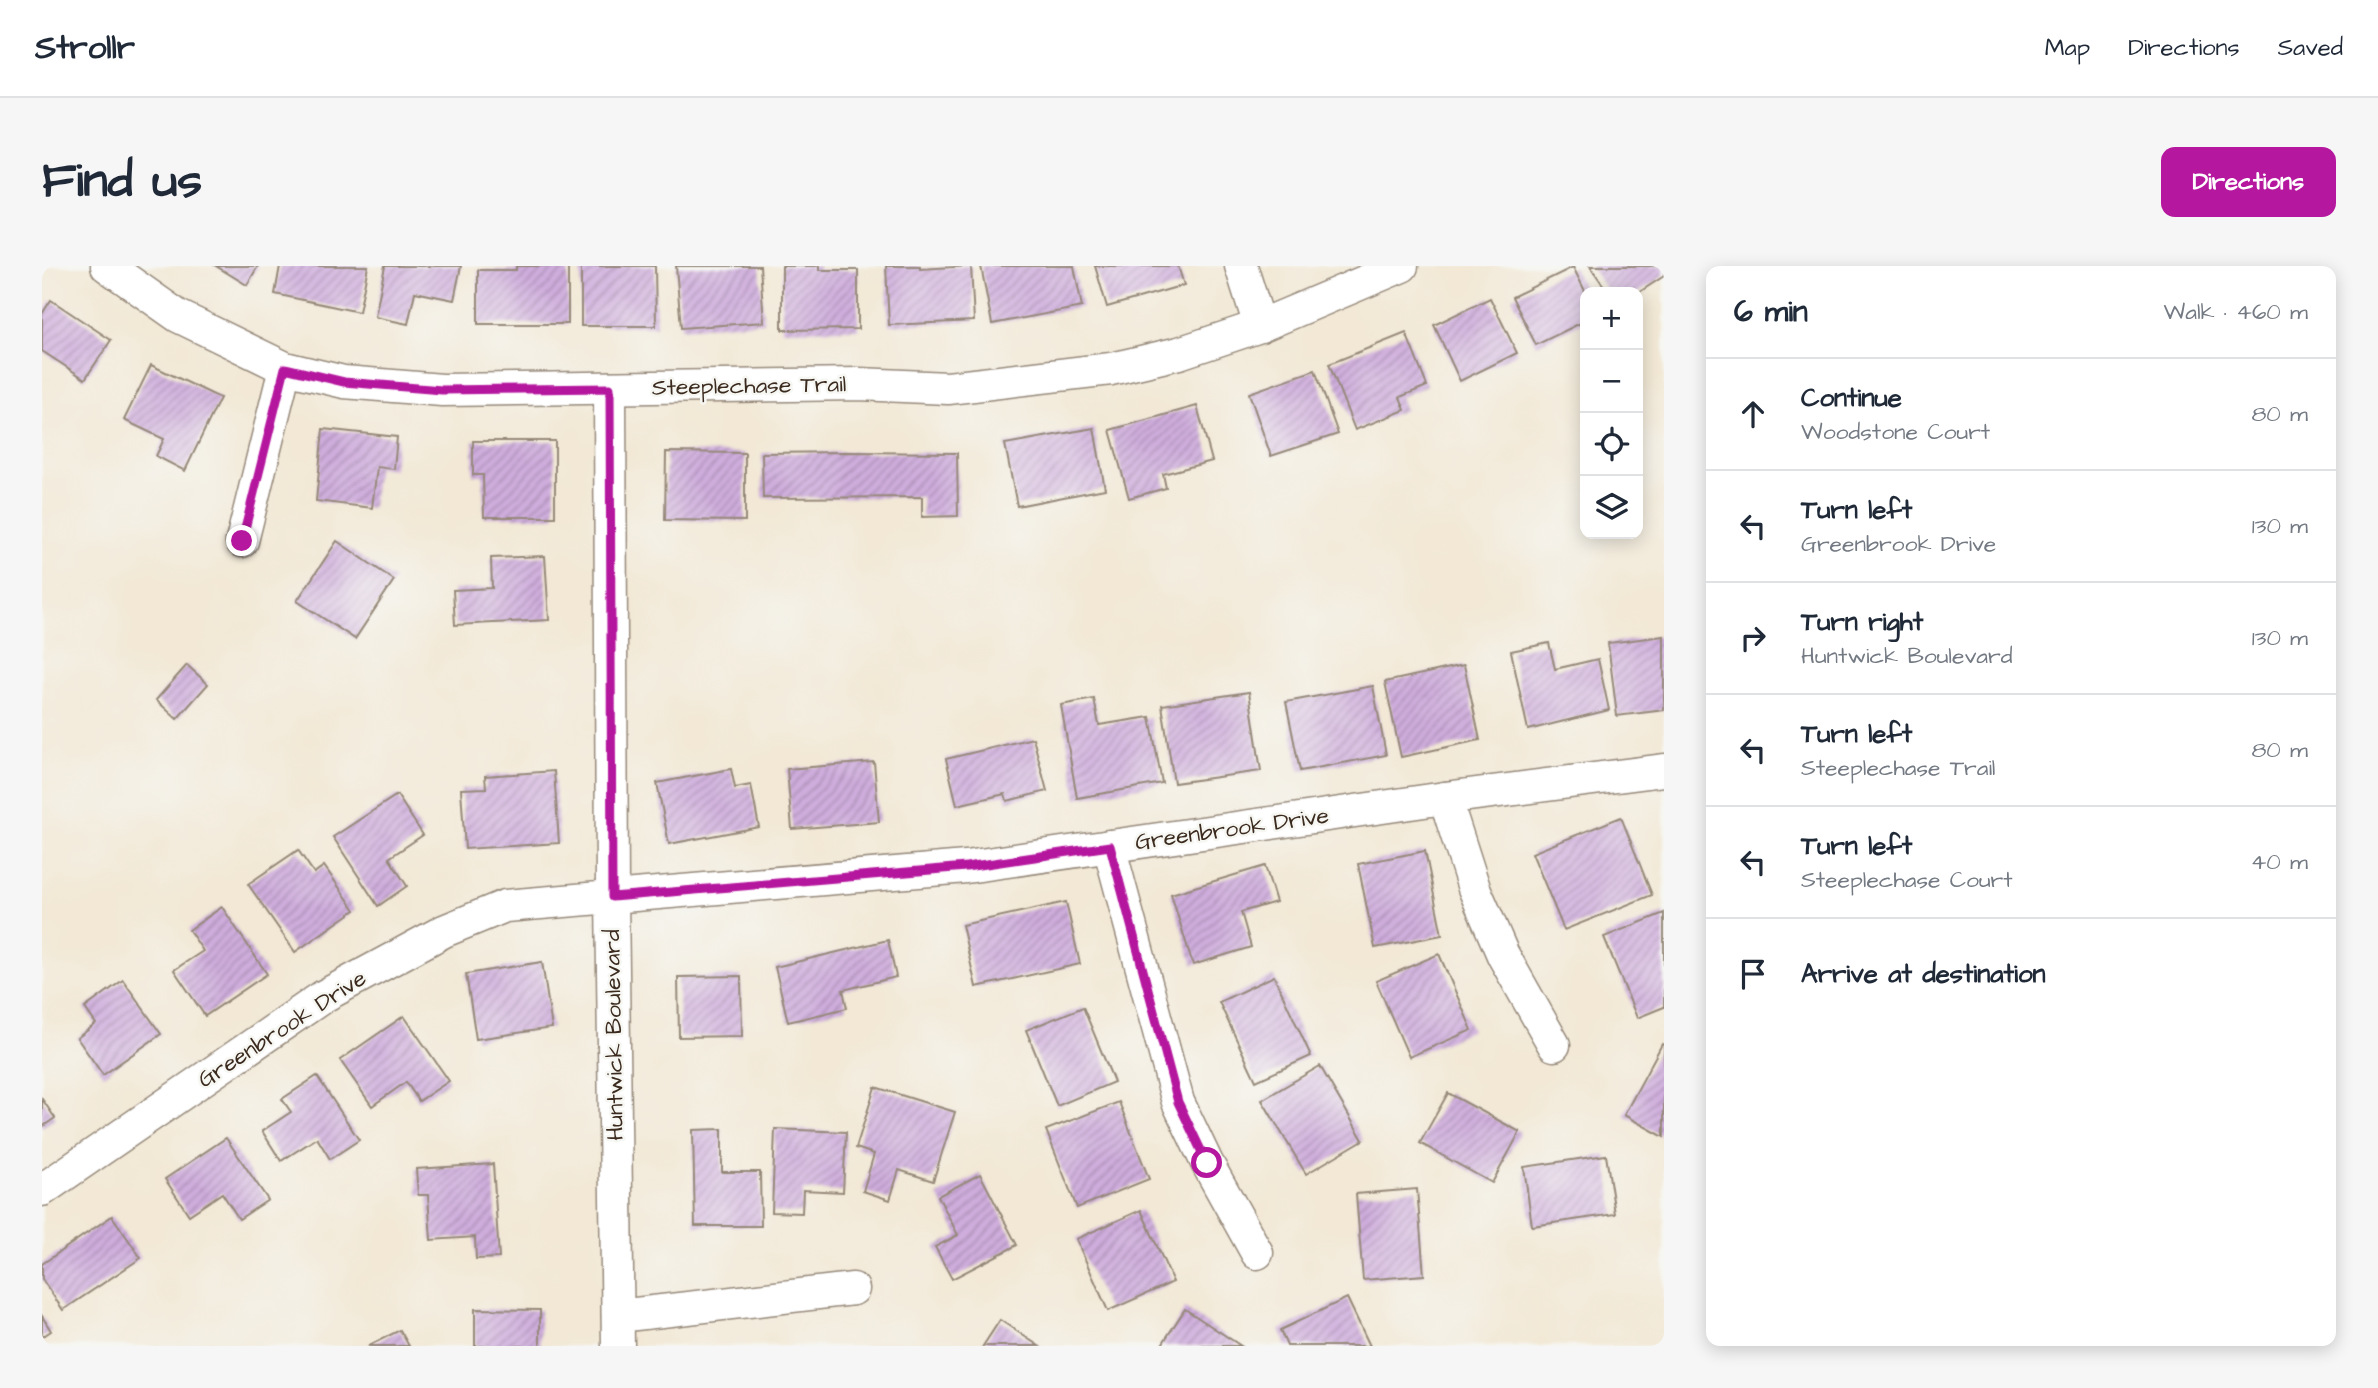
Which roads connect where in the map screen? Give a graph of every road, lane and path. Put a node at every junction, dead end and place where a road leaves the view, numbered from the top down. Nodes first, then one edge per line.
1 (107, 266) edge
2 (1241, 266) edge
3 (1402, 266) edge
4 (1260, 326) junction
5 (285, 368) junction
6 (610, 388) junction
7 (242, 541) dead end
8 (1664, 770) edge
9 (1445, 798) junction
10 (1110, 846) junction
11 (612, 897) junction
12 (1554, 1045) dead end
13 (42, 1190) edge
14 (1257, 1252) dead end
15 (853, 1289) dead end
16 (618, 1331) edge

1 - 5 street, Steeplechase Trail
2 - 4 street
3 - 4 street, Steeplechase Trail
4 - 6 street, Steeplechase Trail
5 - 6 street, Steeplechase Trail
5 - 7 street
6 - 11 street, Huntwick Boulevard
8 - 9 street, Greenbrook Drive
9 - 10 street, Greenbrook Drive
9 - 12 street
10 - 11 street, Greenbrook Drive
10 - 14 street
11 - 13 street, Greenbrook Drive
11 - 16 street, Huntwick Boulevard
15 - 16 street

